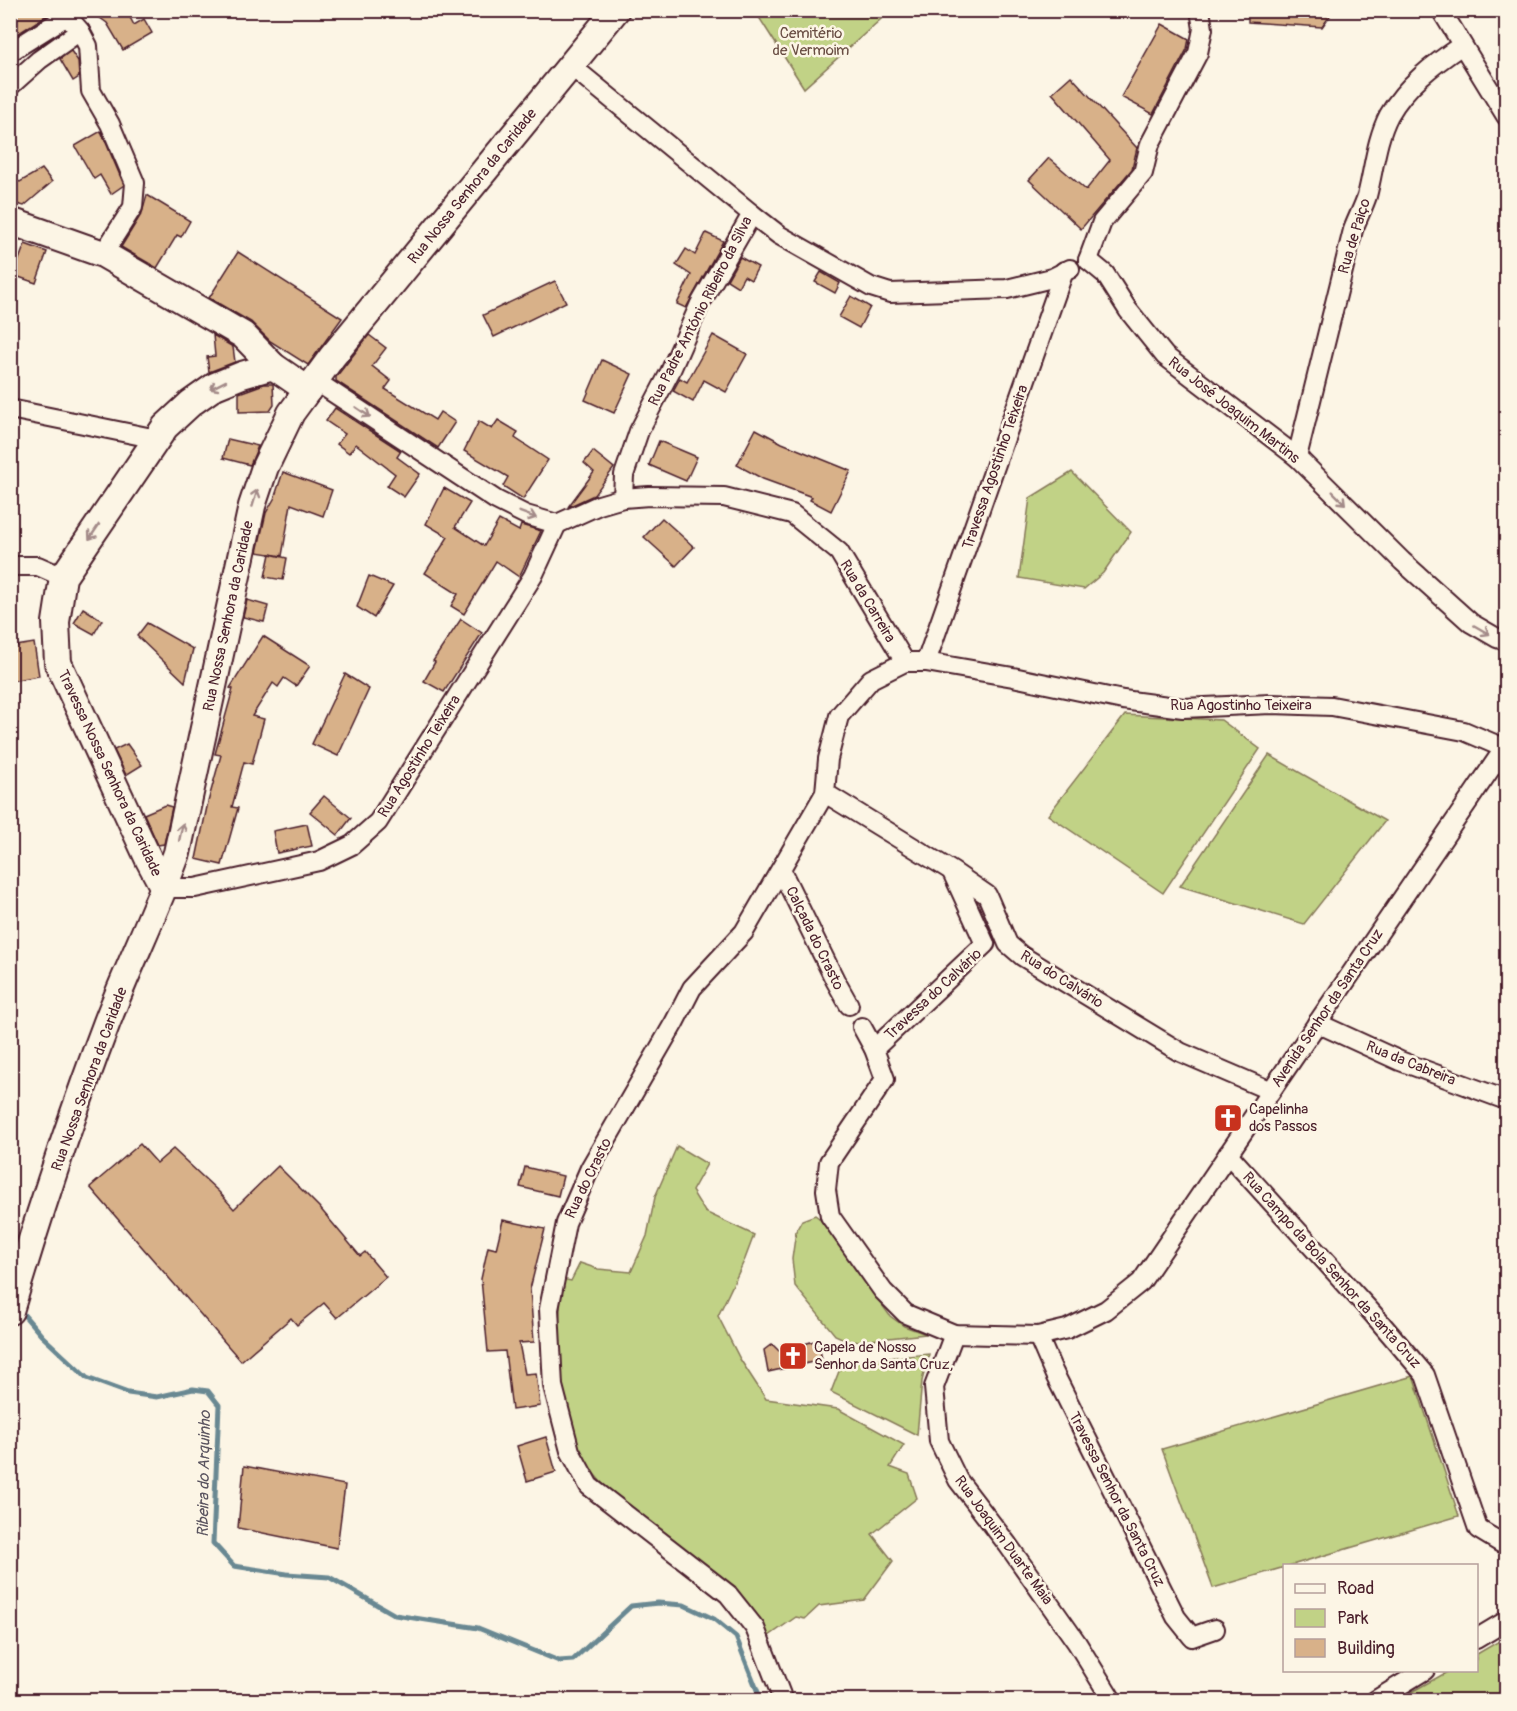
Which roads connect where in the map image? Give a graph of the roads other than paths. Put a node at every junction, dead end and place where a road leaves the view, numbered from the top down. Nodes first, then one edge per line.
1 (616, 10) edge
2 (1200, 10) edge
3 (1441, 10) edge
4 (80, 31) junction
5 (1462, 45) junction
6 (10, 52) edge
7 (570, 65) junction
8 (10, 86) edge
9 (1506, 116) edge
10 (752, 214) junction
11 (10, 221) edge
12 (103, 254) junction
13 (1088, 260) junction
14 (1065, 271) junction
15 (273, 366) junction
16 (311, 385) junction
17 (10, 409) edge
18 (157, 439) junction
19 (1297, 457) junction
20 (623, 498) junction
21 (557, 524) junction
22 (10, 566) edge
23 (63, 577) junction
24 (1506, 641) edge
25 (905, 662) junction
26 (926, 663) junction
27 (1505, 747) edge
28 (825, 793) junction
29 (781, 870) junction
30 (952, 871) junction
31 (164, 888) junction
32 (849, 1005) dead end
33 (1317, 1023) junction
34 (862, 1027) dead end
35 (874, 1049) junction
36 (1271, 1091) junction
37 (1506, 1100) edge
38 (1228, 1154) junction
39 (10, 1311) edge
40 (954, 1334) junction
41 (1038, 1336) junction
42 (1506, 1541) edge
43 (1506, 1621) edge
44 (1215, 1629) dead end
45 (1478, 1638) edge
46 (1423, 1672) edge
47 (783, 1701) edge
48 (1112, 1701) edge
49 (1376, 1701) edge

1 - 7 street, Rua Nossa Senhora da Caridade
2 - 13 street
3 - 5 street
4 - 6 street
4 - 8 street
4 - 12 street
5 - 9 street
5 - 19 street, Rua de Paiço
7 - 10 street, Rua Padre António Ribeiro da Silva
7 - 16 street, Rua Nossa Senhora da Caridade
10 - 14 street
10 - 20 street, Rua Padre António Ribeiro da Silva
11 - 12 street
12 - 15 street
13 - 14 street
13 - 19 street, Rua José Joaquim Martins
14 - 26 street, Travessa Agostinho Teixeira
15 - 16 street
15 -> 18 street, Travessa Nossa Senhora da Caridade
16 -> 21 street
31 -> 16 street, Rua Nossa Senhora da Caridade
17 - 18 street
18 -> 23 street, Travessa Nossa Senhora da Caridade
19 -> 24 street, Rua José Joaquim Martins
20 - 21 street
20 - 25 street, Rua da Carreira
21 - 31 street, Rua Agostinho Teixeira
22 - 23 street
23 - 31 street, Travessa Nossa Senhora da Caridade
25 - 26 street, Rua Agostinho Teixeira
25 - 28 street, Rua do Crasto
26 - 27 street, Rua Agostinho Teixeira
27 - 33 street, Avenida Senhor da Santa Cruz
28 - 29 street, Rua do Crasto
28 - 30 street, Rua do Calvário
29 - 32 street, Calçada do Crasto
29 - 47 street, Rua do Crasto
30 - 35 street, Travessa do Calvário
30 - 36 street, Rua do Calvário
31 - 39 street, Rua Nossa Senhora da Caridade
33 - 36 street, Avenida Senhor da Santa Cruz
33 - 37 street, Rua da Cabreira
34 - 35 street
35 - 40 street
36 - 38 street, Avenida Senhor da Santa Cruz
38 - 41 street, Avenida Senhor da Santa Cruz
38 - 42 street, Rua Campo da Bola Senhor da Santa Cruz
40 - 41 street, Avenida Senhor da Santa Cruz
40 - 48 street, Rua Joaquim Duarte Maia
41 - 44 street, Travessa Senhor da Santa Cruz
43 - 45 street
46 - 49 street

